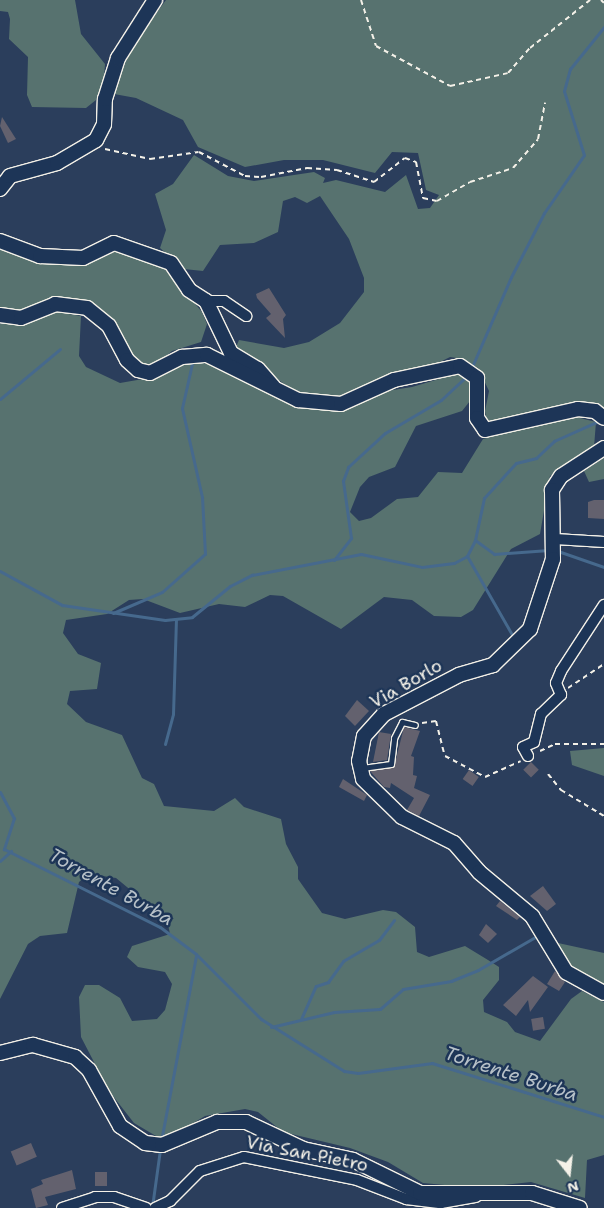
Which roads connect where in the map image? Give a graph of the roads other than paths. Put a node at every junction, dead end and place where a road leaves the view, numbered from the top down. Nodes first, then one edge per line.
1 (155, 0) edge
2 (0, 188) edge
3 (0, 240) edge
4 (206, 301) junction
5 (0, 315) edge
6 (246, 316) dead end
7 (276, 390) junction
8 (604, 418) edge
9 (604, 448) edge
10 (554, 539) junction
11 (604, 542) edge
12 (604, 605) edge
13 (415, 725) road end
14 (528, 756) road end
15 (360, 769) junction
16 (604, 993) edge
17 (0, 1053) edge
18 (484, 1194) junction
19 (62, 1208) edge
20 (146, 1208) edge
21 (155, 1208) edge
22 (580, 1208) edge

1 - 2 main road
3 - 4 main road
4 - 6 street
4 - 7 main road
5 - 7 main road
7 - 8 main road
9 - 10 main road, Via Borlo
10 - 11 street
10 - 15 main road, Via Borlo
12 - 14 street
13 - 15 lane
15 - 16 main road
17 - 18 main road
18 - 21 street, Via San Pietro
18 - 22 main road, Via San Pietro
19 - 20 street

